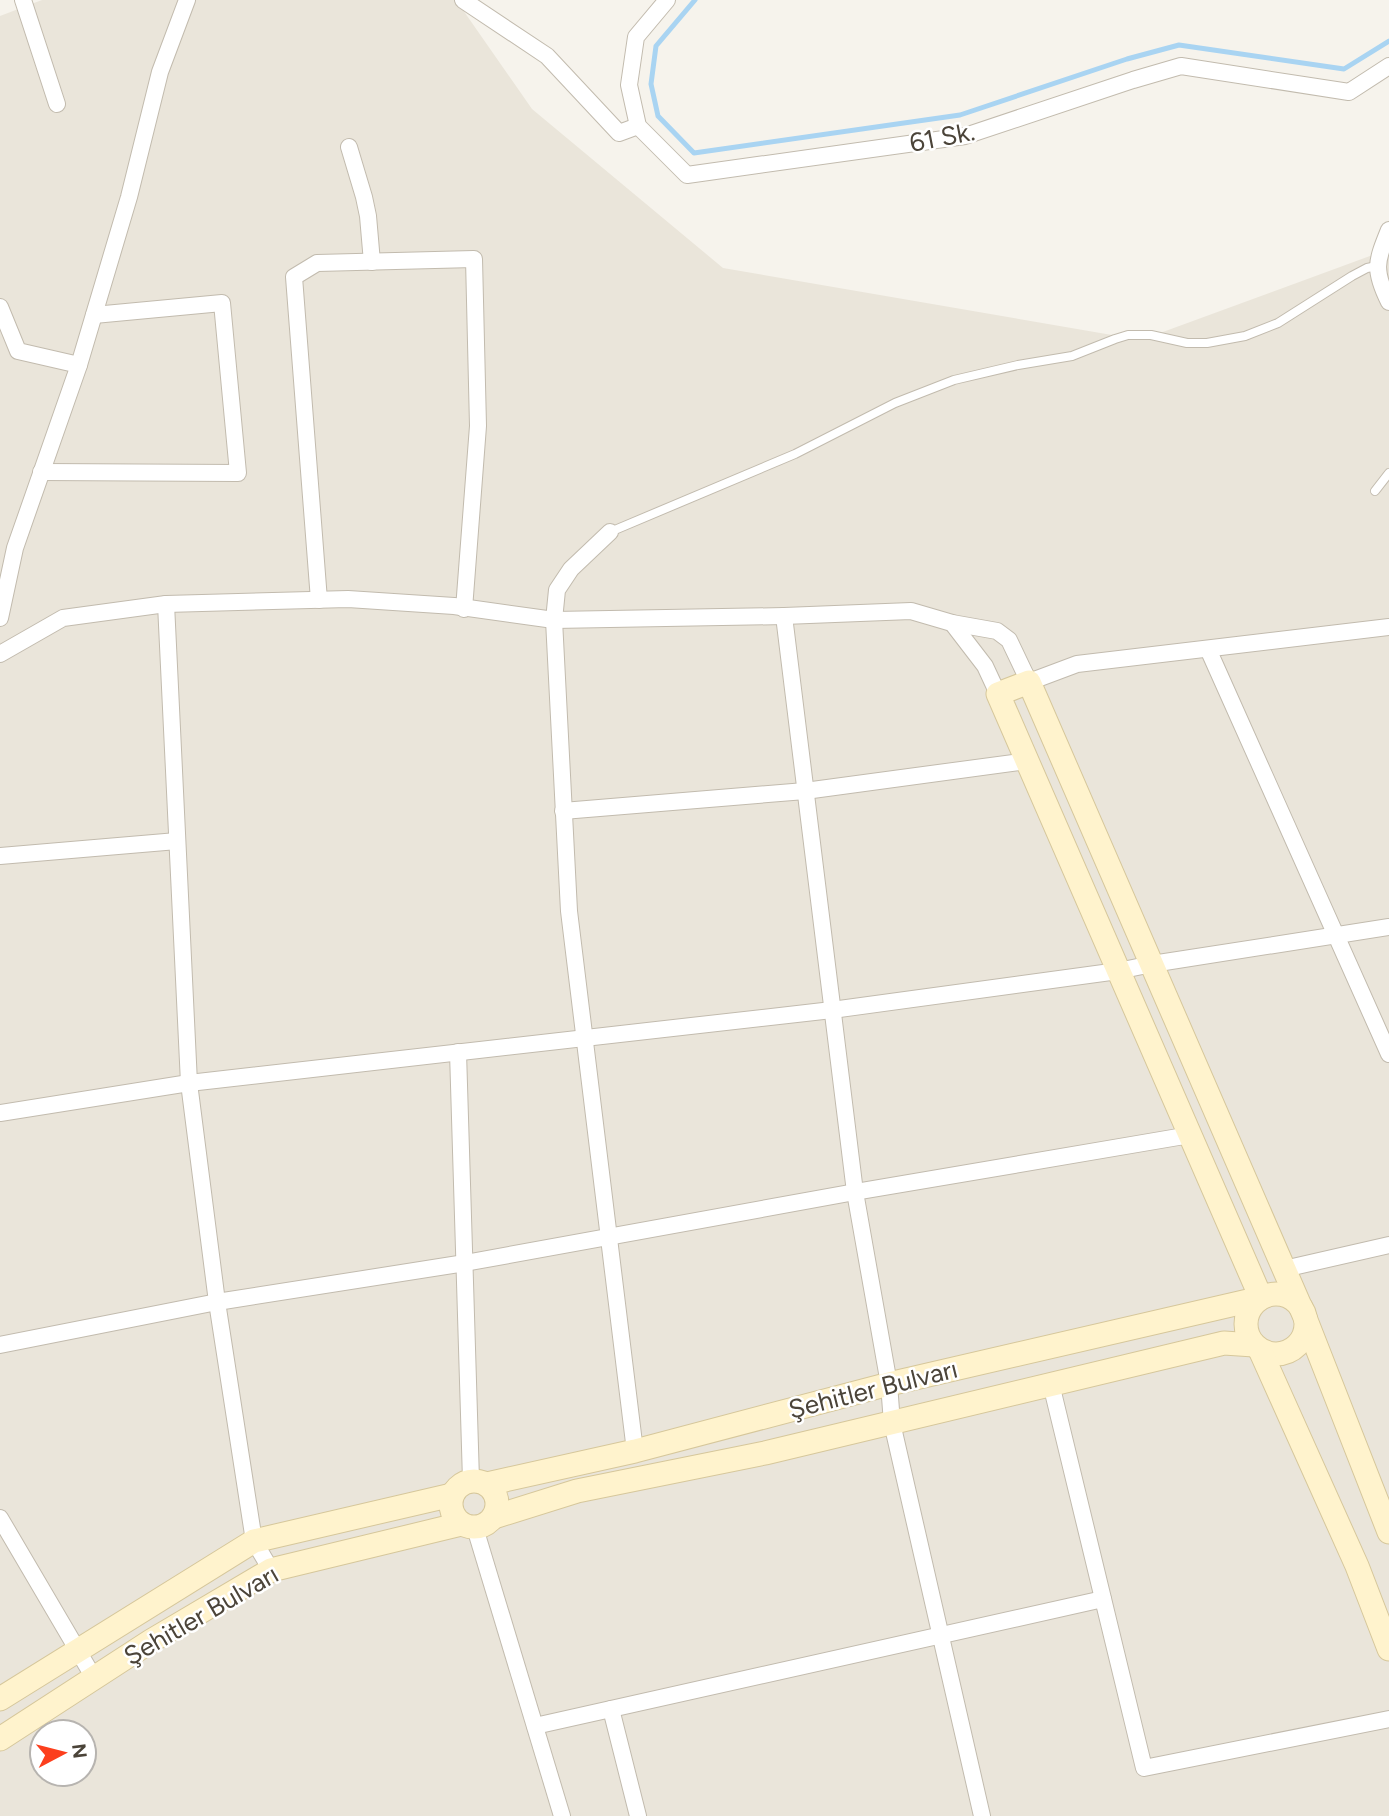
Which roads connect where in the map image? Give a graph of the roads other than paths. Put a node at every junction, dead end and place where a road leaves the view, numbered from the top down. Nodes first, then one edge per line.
1 (23, 0) edge
2 (187, 0) edge
3 (463, 0) edge
4 (667, 0) edge
5 (1389, 66) edge
6 (57, 104) dead end
7 (638, 126) junction
8 (349, 147) dead end
9 (1387, 241) edge
10 (372, 262) junction
11 (1377, 266) junction
12 (1389, 302) edge
13 (0, 307) edge
14 (94, 315) junction
15 (79, 365) junction
16 (41, 472) junction
17 (1389, 473) edge
18 (1375, 491) dead end
19 (610, 532) joint
20 (319, 600) junction
21 (166, 604) junction
22 (464, 609) junction
23 (784, 616) junction
24 (0, 618) edge
25 (554, 620) junction
26 (952, 623) junction
27 (1389, 627) edge
28 (1208, 649) junction
29 (0, 654) edge
30 (1029, 682) junction
31 (998, 694) junction
32 (1027, 761) junction
33 (806, 791) junction
34 (563, 810) junction
35 (177, 841) junction
36 (0, 856) edge
37 (1389, 927) edge
38 (1337, 935) junction
39 (1152, 964) junction
40 (1118, 971) junction
41 (832, 1010) junction
42 (584, 1038) junction
43 (458, 1052) junction
44 (1389, 1054) edge
45 (189, 1083) junction
46 (0, 1113) edge
47 (1190, 1135) junction
48 (855, 1192) junction
49 (607, 1237) junction
50 (1389, 1245) edge
51 (465, 1263) junction
52 (1284, 1269) junction
53 (1261, 1298) junction
54 (218, 1302) junction
55 (1304, 1315) junction
56 (0, 1345) edge
57 (1257, 1347) junction
58 (889, 1384) junction
59 (1051, 1384) junction
60 (892, 1423) junction
61 (635, 1451) junction
62 (479, 1482) junction
63 (452, 1495) junction
64 (0, 1518) edge
65 (477, 1523) junction
66 (1387, 1524) edge
67 (254, 1541) junction
68 (271, 1570) junction
69 (1103, 1599) junction
70 (941, 1635) junction
71 (1389, 1649) edge
72 (77, 1650) junction
73 (94, 1678) junction
74 (0, 1699) edge
75 (611, 1709) junction
76 (1389, 1719) edge
77 (535, 1726) junction
78 (0, 1739) edge
79 (562, 1816) edge
80 (638, 1816) edge
81 (982, 1816) edge

1 - 6 street
2 - 14 street
3 - 7 street
4 - 7 street
5 - 7 street, 61 Sk.
8 - 10 street
9 - 11 street
10 - 20 street
10 - 22 street
11 - 12 street
11 - 19 lane
13 - 15 street
14 - 15 street
14 - 16 street
15 - 16 street
16 - 24 street
17 - 18 lane
19 - 25 street
20 - 21 street
20 - 22 street
21 - 29 street
21 - 35 street
22 - 25 street
23 - 25 street
23 - 26 street
23 - 33 street
25 - 34 street
26 - 30 street
26 - 31 street
27 - 28 street
28 - 30 street
28 - 38 street
30 - 31 main road
30 - 39 main road
31 - 32 main road
32 - 33 street
32 - 40 main road
33 - 34 street
33 - 41 street
34 - 42 street
35 - 36 street
35 - 45 street
37 - 38 street
38 - 39 street
38 - 44 street
39 - 40 street
39 - 52 main road
40 - 41 street
40 - 47 main road
41 - 42 street
41 - 48 street
42 - 43 street
42 - 49 street
43 - 45 street
43 - 51 street
45 - 46 street
45 - 54 street
47 - 48 street
47 - 53 main road
48 - 49 street
48 - 58 street
49 - 51 street
49 - 61 street
50 - 52 street
51 - 54 street
51 - 62 street
52 - 55 main road
53 - 55 main road, Şehitler Bulvarı
53 - 57 main road
53 - 58 main road, Şehitler Bulvarı
54 - 56 street
54 - 67 street
55 - 57 main road, Şehitler Bulvarı
55 - 66 main road
57 - 59 main road, Şehitler Bulvarı
57 - 71 main road
58 - 60 street
58 - 61 main road, Şehitler Bulvarı
59 - 60 main road, Şehitler Bulvarı
59 - 69 street
60 - 65 main road, Şehitler Bulvarı
60 - 70 street
61 - 62 main road, Şehitler Bulvarı
62 - 63 main road
62 - 65 main road
63 - 65 main road
63 - 67 main road, Şehitler Bulvarı
64 - 72 street
65 - 68 main road, Şehitler Bulvarı
65 - 77 street
67 - 68 street
67 - 72 main road, Şehitler Bulvarı
68 - 73 main road, Şehitler Bulvarı
69 - 70 street
69 - 76 street
70 - 75 street
70 - 81 street
72 - 73 street
72 - 74 main road, Şehitler Bulvarı
73 - 78 main road, Şehitler Bulvarı
75 - 77 street
75 - 80 street
77 - 79 street

